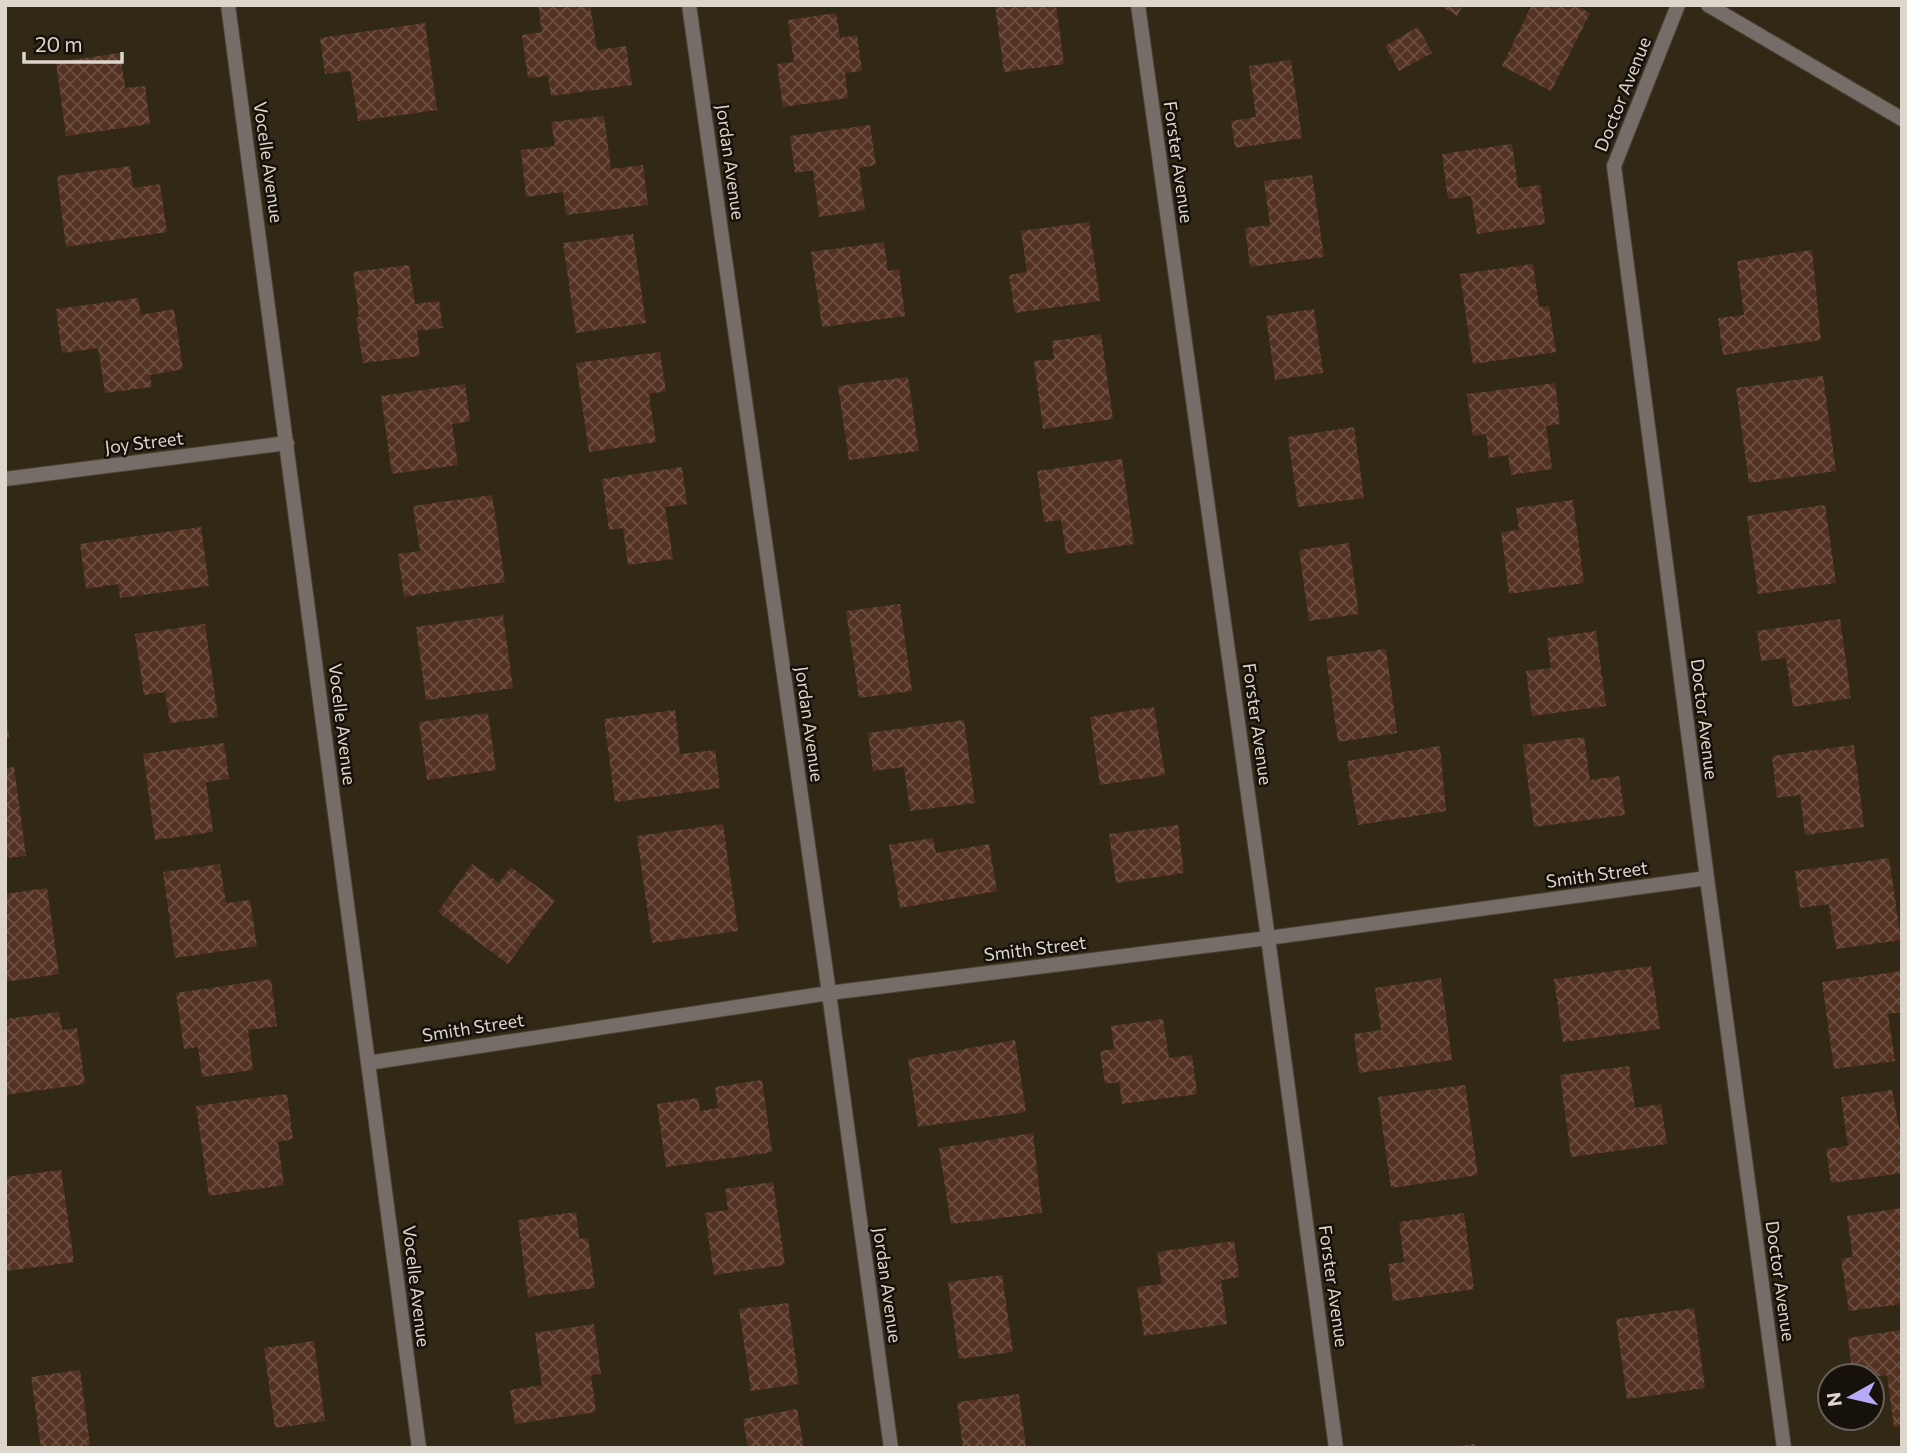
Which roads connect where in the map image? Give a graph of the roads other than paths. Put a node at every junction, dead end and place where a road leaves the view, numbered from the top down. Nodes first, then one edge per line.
1 (228, 5) edge
2 (689, 5) edge
3 (1138, 5) edge
4 (1678, 5) edge
5 (1708, 5) edge
6 (1902, 119) edge
7 (287, 443) junction
8 (5, 479) edge
9 (1707, 878) junction
10 (1268, 938) junction
11 (829, 993) junction
12 (368, 1063) junction
13 (419, 1448) edge
14 (891, 1448) edge
15 (1336, 1448) edge
16 (1784, 1448) edge

1 - 7 street, Vocelle Avenue
2 - 11 street, Jordan Avenue
3 - 10 street, Forster Avenue
4 - 9 street, Doctor Avenue
5 - 6 street
7 - 8 street, Joy Street
7 - 12 street, Vocelle Avenue
9 - 10 street, Smith Street
9 - 16 street, Doctor Avenue
10 - 11 street, Smith Street
10 - 15 street, Forster Avenue
11 - 12 street, Smith Street
11 - 14 street, Jordan Avenue
12 - 13 street, Vocelle Avenue

